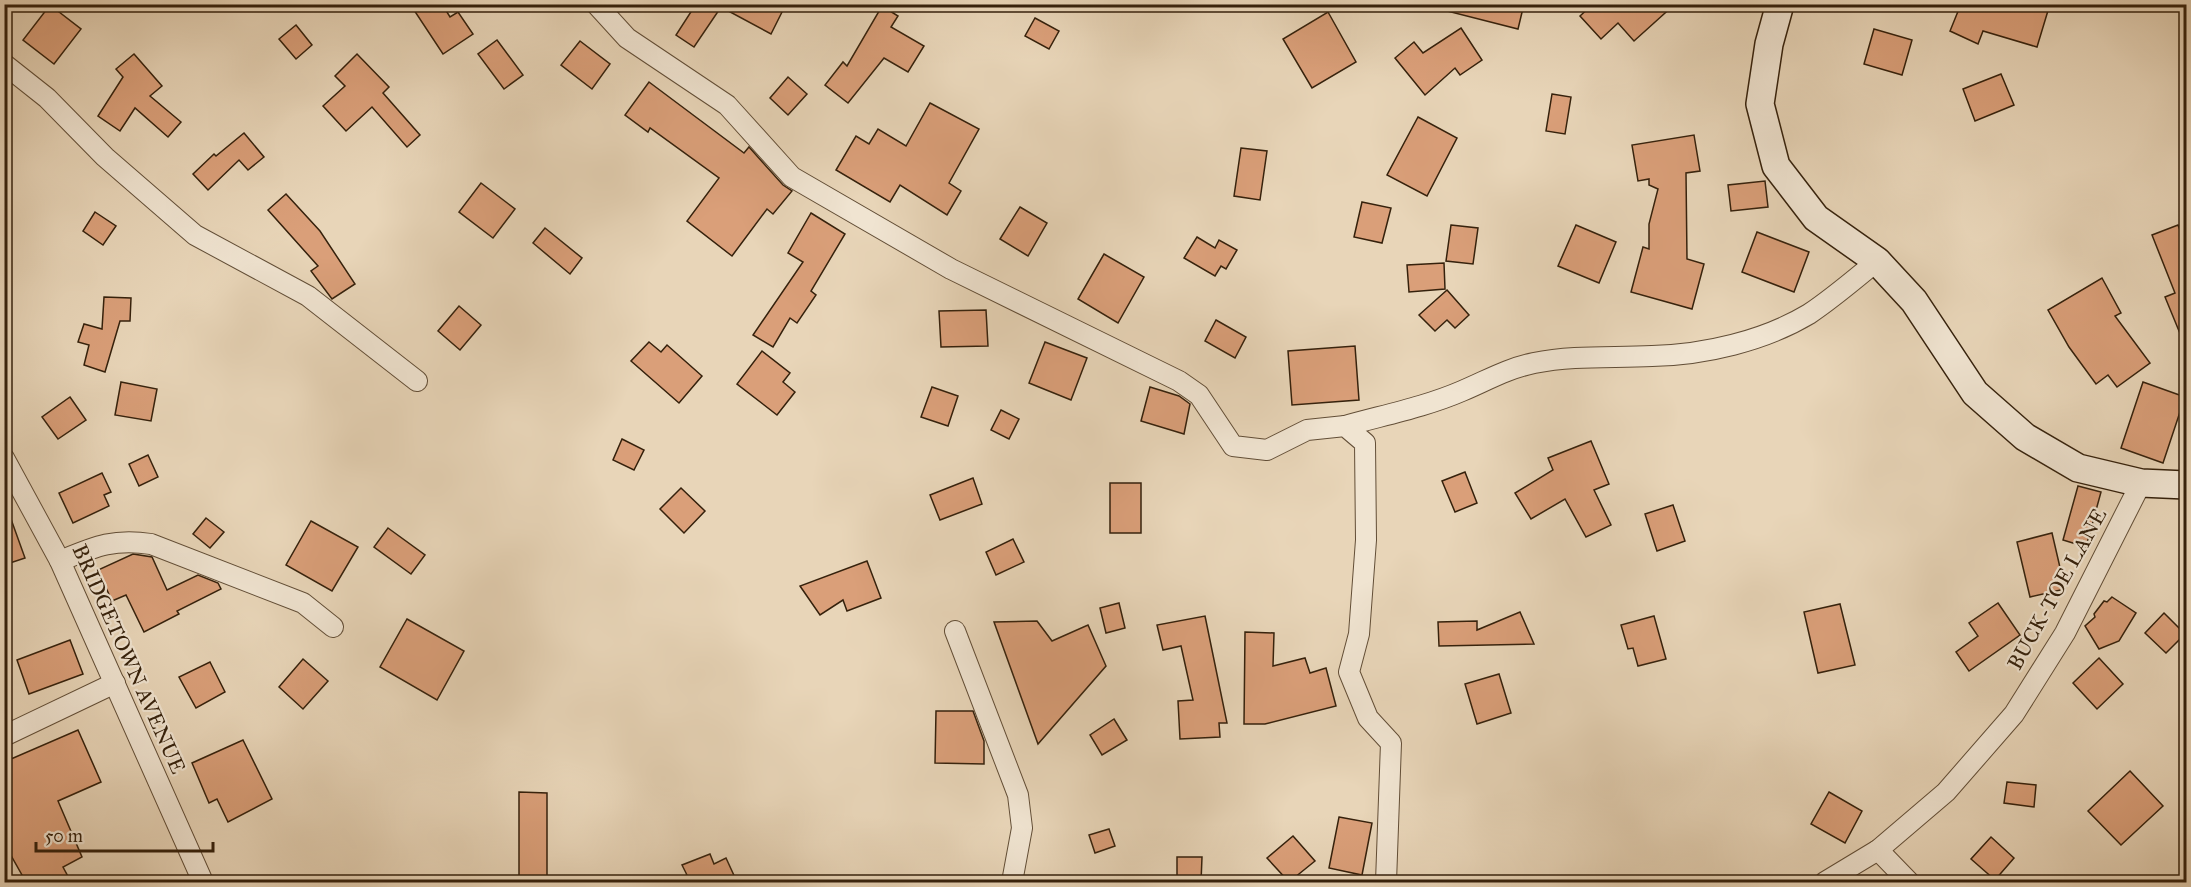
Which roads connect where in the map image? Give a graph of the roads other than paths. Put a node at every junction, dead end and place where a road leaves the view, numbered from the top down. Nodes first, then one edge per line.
1 (597, 4) edge
2 (1780, 4) edge
3 (4, 64) edge
4 (1877, 261) junction
5 (417, 381) dead end
6 (1345, 426) junction
7 (4, 458) edge
8 (2141, 483) junction
9 (2187, 485) edge
10 (60, 561) junction
11 (333, 627) dead end
12 (955, 631) dead end
13 (115, 683) junction
14 (4, 735) edge
15 (1878, 850) junction
16 (203, 882) edge
17 (1012, 882) edge
18 (1386, 882) edge
19 (1825, 882) edge
20 (1910, 882) edge

1 - 6 street
2 - 4 street
3 - 5 street
4 - 6 street
4 - 8 street
6 - 18 street
7 - 10 street, BRIDGETOWN AVENUE
8 - 9 street
8 - 15 street, BUCK-TOE LANE
10 - 11 street
10 - 13 street, BRIDGETOWN AVENUE
12 - 17 street
13 - 14 street
13 - 16 street, BRIDGETOWN AVENUE
15 - 19 street, BUCK-TOE LANE
15 - 20 street

